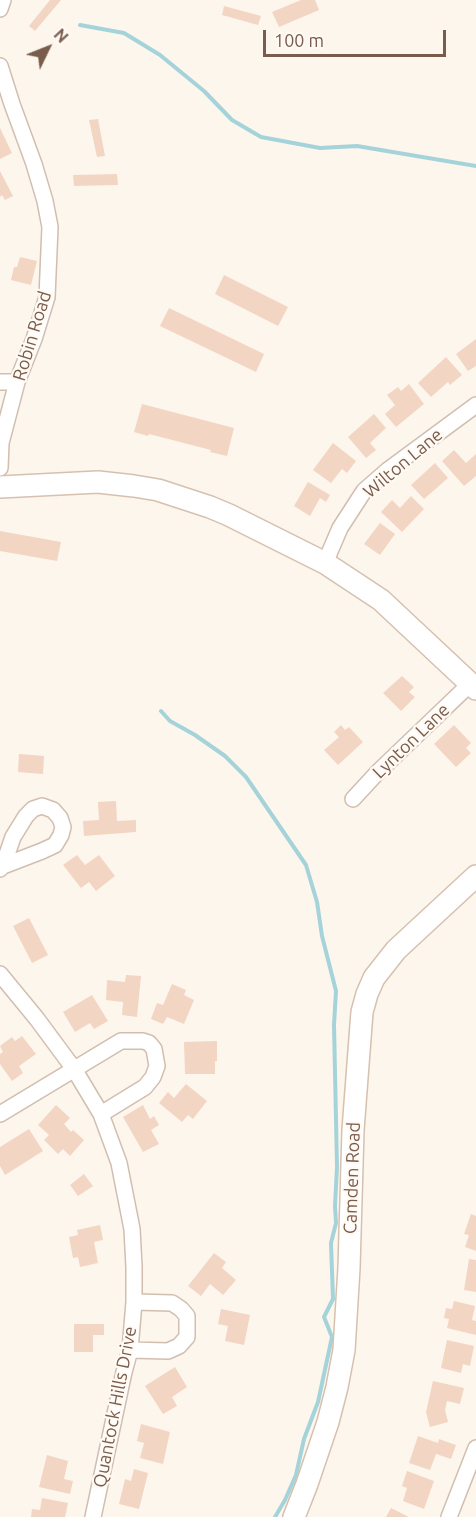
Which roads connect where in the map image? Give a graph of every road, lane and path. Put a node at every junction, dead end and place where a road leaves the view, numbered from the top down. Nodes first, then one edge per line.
1 (3, 0) edge
2 (0, 9) edge
3 (0, 66) edge
4 (0, 382) edge
5 (17, 382) junction
6 (476, 405) edge
7 (0, 468) edge
8 (0, 487) edge
9 (325, 563) junction
10 (473, 686) edge
11 (353, 800) dead end
12 (476, 876) edge
13 (0, 974) edge
14 (74, 1069) junction
15 (0, 1114) edge
16 (101, 1114) junction
17 (134, 1302) junction
18 (130, 1350) junction
19 (476, 1448) edge
20 (93, 1517) edge
21 (294, 1517) edge
22 (449, 1517) edge

1 - 2 street
3 - 5 street, Robin Road
4 - 5 street
5 - 7 street, Robin Road
6 - 9 street, Wilton Lane
8 - 9 street
9 - 10 street
10 - 11 street, Lynton Lane
12 - 21 street, Camden Road
13 - 14 street, Quantock Hills Drive
14 - 15 street
14 - 16 street, Quantock Hills Drive
14 - 16 street
16 - 17 street, Quantock Hills Drive
17 - 18 street, Quantock Hills Drive
17 - 18 street
18 - 20 street, Quantock Hills Drive
19 - 22 street

